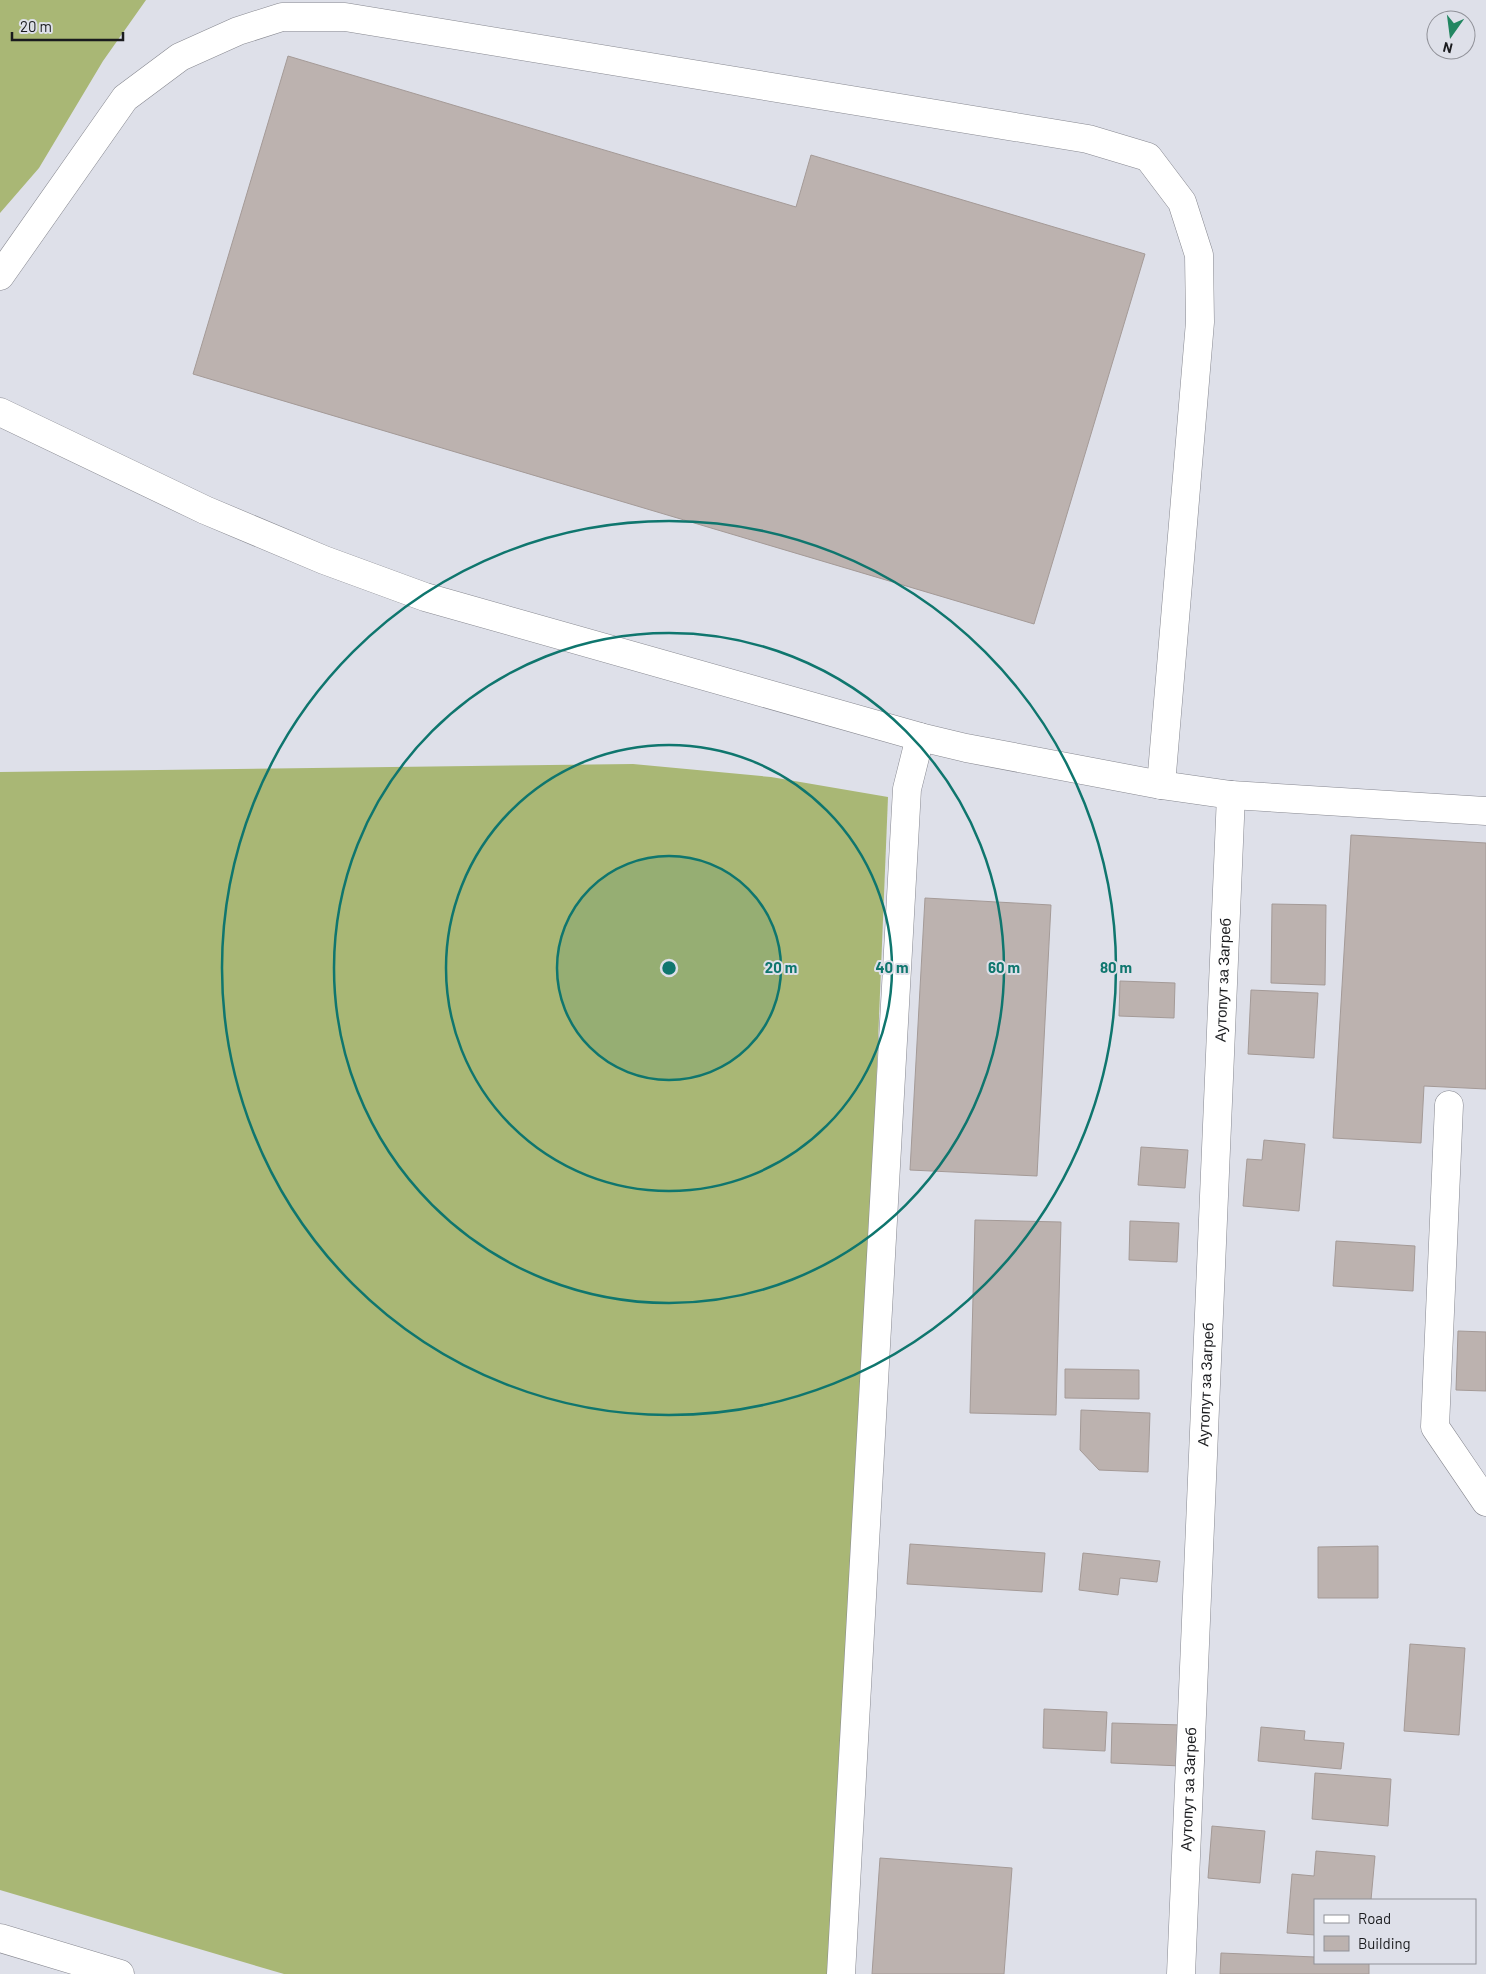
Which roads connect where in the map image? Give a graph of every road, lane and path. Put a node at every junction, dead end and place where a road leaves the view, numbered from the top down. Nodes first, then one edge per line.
1 (0, 276) edge
2 (0, 412) edge
3 (920, 736) junction
4 (1161, 785) junction
5 (1230, 795) junction
6 (1486, 811) edge
7 (1449, 1105) dead end
8 (1486, 1502) edge
9 (0, 1938) edge
10 (120, 1974) edge
11 (841, 1974) edge
12 (1181, 1974) edge

1 - 4 street
2 - 3 street
3 - 4 street
3 - 11 street
4 - 5 street
5 - 6 street
5 - 12 street, Аутопут за Загреб
7 - 8 street
9 - 10 street

